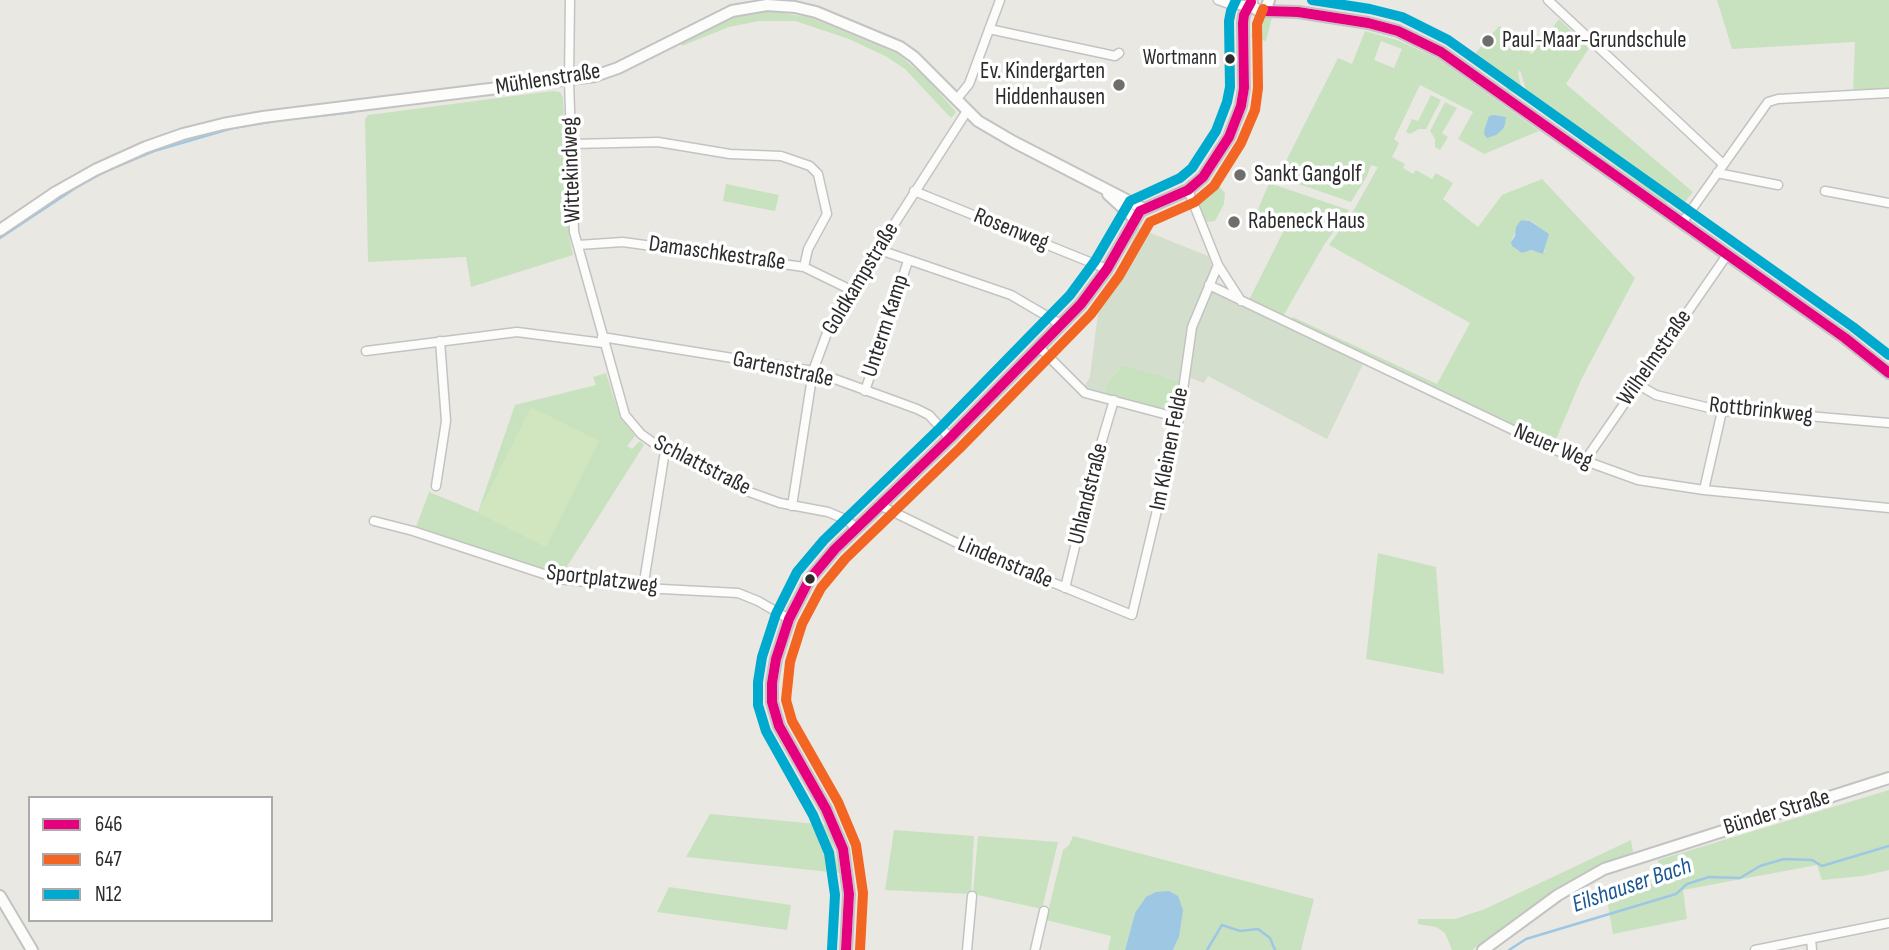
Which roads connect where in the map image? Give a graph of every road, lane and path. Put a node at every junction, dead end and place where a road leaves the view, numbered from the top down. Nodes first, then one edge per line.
1 (570, 0) edge
2 (1000, 0) edge
3 (1218, 0) edge
4 (1548, 0) edge
5 (765, 2) edge
6 (1259, 4) edge
7 (989, 29) junction
8 (1119, 53) dead end
9 (569, 80) junction
10 (1889, 93) edge
11 (956, 100) junction
12 (967, 111) junction
13 (572, 144) junction
14 (1723, 164) junction
15 (1717, 173) junction
16 (1778, 185) dead end
17 (1097, 186) junction
18 (1188, 190) junction
19 (914, 191) junction
20 (1825, 191) dead end
21 (1889, 203) edge
22 (1142, 208) junction
23 (1134, 218) junction
24 (1682, 223) junction
25 (0, 230) edge
26 (578, 245) junction
27 (877, 249) junction
28 (1727, 255) junction
29 (908, 261) junction
30 (1218, 265) junction
31 (804, 267) junction
32 (1107, 269) junction
33 (1209, 285) junction
34 (851, 290) junction
35 (1241, 301) junction
36 (1062, 325) junction
37 (603, 340) junction
38 (440, 341) junction
39 (1040, 348) junction
40 (366, 351) dead end
41 (813, 371) junction
42 (1889, 373) edge
43 (1637, 384) junction
44 (865, 391) junction
45 (1114, 400) junction
46 (1722, 411) junction
47 (1179, 418) junction
48 (1889, 423) edge
49 (950, 438) junction
50 (665, 451) junction
51 (1584, 462) junction
52 (436, 486) dead end
53 (1704, 490) junction
54 (879, 505) junction
55 (792, 506) junction
56 (1889, 508) edge
57 (374, 521) dead end
58 (856, 528) junction
59 (643, 588) junction
60 (1065, 588) junction
61 (1132, 615) joint
62 (789, 619) junction
63 (1889, 778) edge
64 (0, 896) edge
65 (971, 896) dead end
66 (1044, 911) dead end
67 (1889, 923) edge
68 (1811, 939) junction
69 (32, 950) edge
70 (846, 950) edge
71 (967, 950) edge
72 (1035, 950) edge
73 (1483, 950) edge
74 (1755, 950) edge
75 (1812, 950) edge

1 - 9 street, Wittekindweg
2 - 7 street
3 - 6 street
4 - 14 street
5 - 9 street, Mühlenstraße
5 - 11 street, Mühlenstraße
6 - 18 street
6 - 24 street
7 - 8 street
7 - 11 street
9 - 13 street, Wittekindweg
9 - 25 street, Mühlenstraße
10 - 14 street
11 - 12 street, Mühlenstraße
12 - 17 street, Mühlenstraße
12 - 19 street, Goldkampstraße
13 - 26 street, Wittekindweg
13 - 31 street
14 - 15 street
15 - 16 street
15 - 24 street
17 - 22 street, Mühlenstraße
17 - 23 street, Mühlenstraße
18 - 22 street
18 - 30 street
19 - 27 street, Goldkampstraße
19 - 32 street, Rosenweg
20 - 21 street
22 - 23 street
23 - 32 street
24 - 28 street
26 - 31 street, Damaschkestraße
26 - 37 street, Wittekindweg
27 - 29 street
27 - 34 street, Goldkampstraße
28 - 42 street
28 - 43 street, Wilhelmstraße
29 - 36 street
29 - 44 street, Unterm Kamp
30 - 33 street
30 - 35 street
31 - 34 street, Damaschkestraße
32 - 36 street
33 - 35 street, Neuer Weg
33 - 47 street, Im Kleinen Felde
34 - 41 street, Goldkampstraße
35 - 51 street, Neuer Weg
36 - 39 street
37 - 38 street
37 - 41 street, Gartenstraße
37 - 50 street, Schlattstraße
38 - 40 street
38 - 52 street
39 - 45 street
39 - 49 street
41 - 44 street, Gartenstraße
41 - 55 street, Goldkampstraße
43 - 46 street, Rottbrinkweg
43 - 51 street, Wilhelmstraße
44 - 49 street, Gartenstraße
45 - 47 street
45 - 60 street, Uhlandstraße
46 - 48 street, Rottbrinkweg
46 - 53 street
47 - 61 street, Im Kleinen Felde
49 - 54 street
50 - 55 street, Schlattstraße
50 - 59 street
51 - 53 street, Neuer Weg
53 - 56 street, Neuer Weg
54 - 58 street
54 - 60 street, Lindenstraße
55 - 58 street, Schlattstraße
57 - 59 street, Sportplatzweg
58 - 62 street
59 - 62 street, Sportplatzweg
60 - 61 street, Lindenstraße
62 - 70 street
63 - 73 street, Bünder Straße
64 - 69 street
65 - 71 street
66 - 72 street
67 - 68 street
68 - 74 street
68 - 75 street

